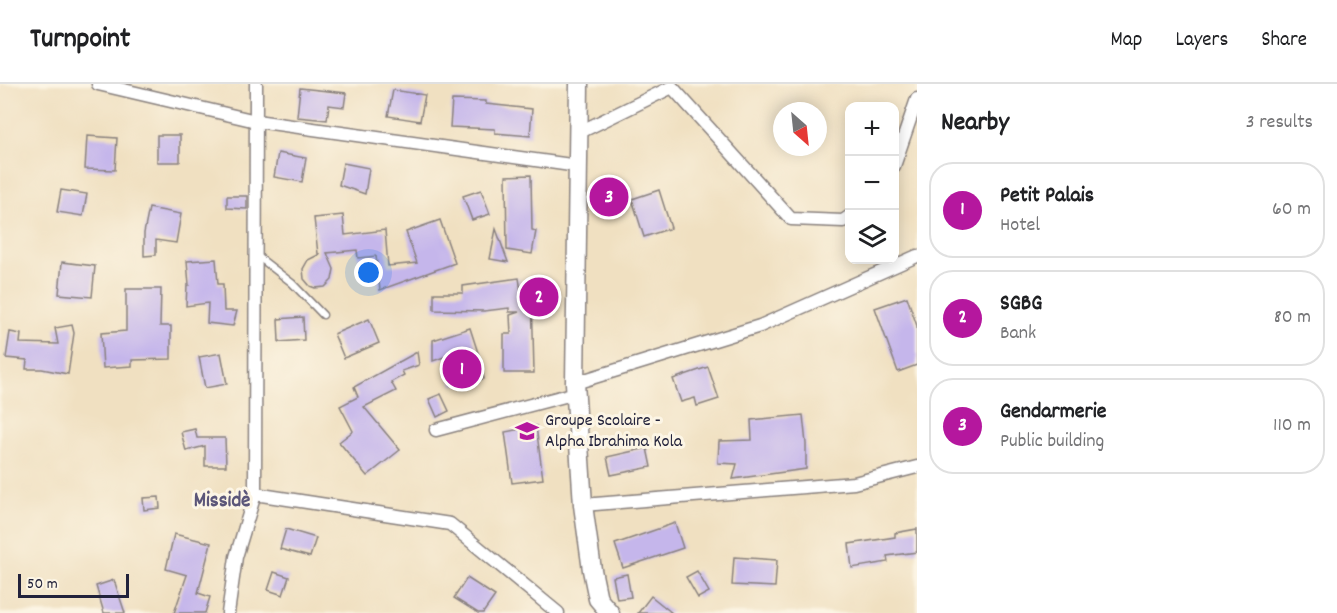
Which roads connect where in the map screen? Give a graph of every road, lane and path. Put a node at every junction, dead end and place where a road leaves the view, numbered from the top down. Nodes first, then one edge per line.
1 (98, 84) edge
2 (256, 84) edge
3 (579, 84) edge
4 (671, 86) edge
5 (917, 99) edge
6 (256, 121) junction
7 (580, 132) junction
8 (897, 156) edge
9 (578, 166) junction
10 (845, 219) edge
11 (256, 255) junction
12 (917, 256) edge
13 (323, 315) dead end
14 (575, 388) junction
15 (436, 430) dead end
16 (917, 467) edge
17 (255, 494) junction
18 (583, 505) junction
19 (228, 613) edge
20 (558, 613) edge
21 (609, 613) edge

1 - 6 street
2 - 6 street
3 - 7 main road
4 - 7 street
4 - 10 street
5 - 8 street
6 - 9 street
6 - 11 street
7 - 9 main road
9 - 14 main road
11 - 13 lane
11 - 17 street
12 - 14 street
14 - 15 street
14 - 18 main road
16 - 18 street
17 - 19 street
17 - 20 street
18 - 21 main road

